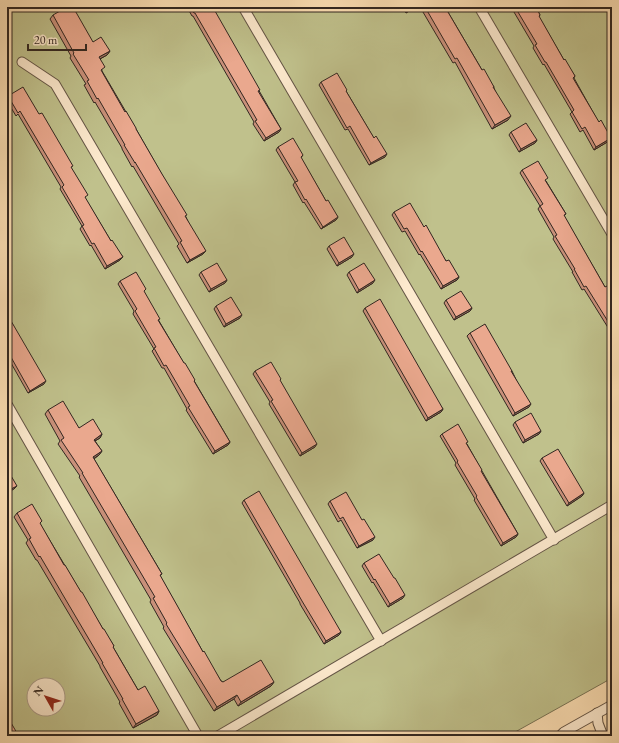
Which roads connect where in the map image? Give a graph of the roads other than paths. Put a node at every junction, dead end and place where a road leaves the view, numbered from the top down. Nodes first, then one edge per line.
1 (243, 7) edge
2 (479, 7) edge
3 (22, 62) dead end
4 (612, 234) edge
5 (7, 404) edge
6 (612, 506) edge
7 (554, 540) junction
8 (381, 641) junction
9 (612, 705) edge
10 (598, 713) junction
11 (198, 736) edge
12 (218, 736) edge
13 (560, 736) edge
14 (603, 736) edge

1 - 7 lane
2 - 4 lane
3 - 8 lane
5 - 11 lane
6 - 7 lane
7 - 8 lane
8 - 12 lane
9 - 10 lane
10 - 13 lane
10 - 14 lane

